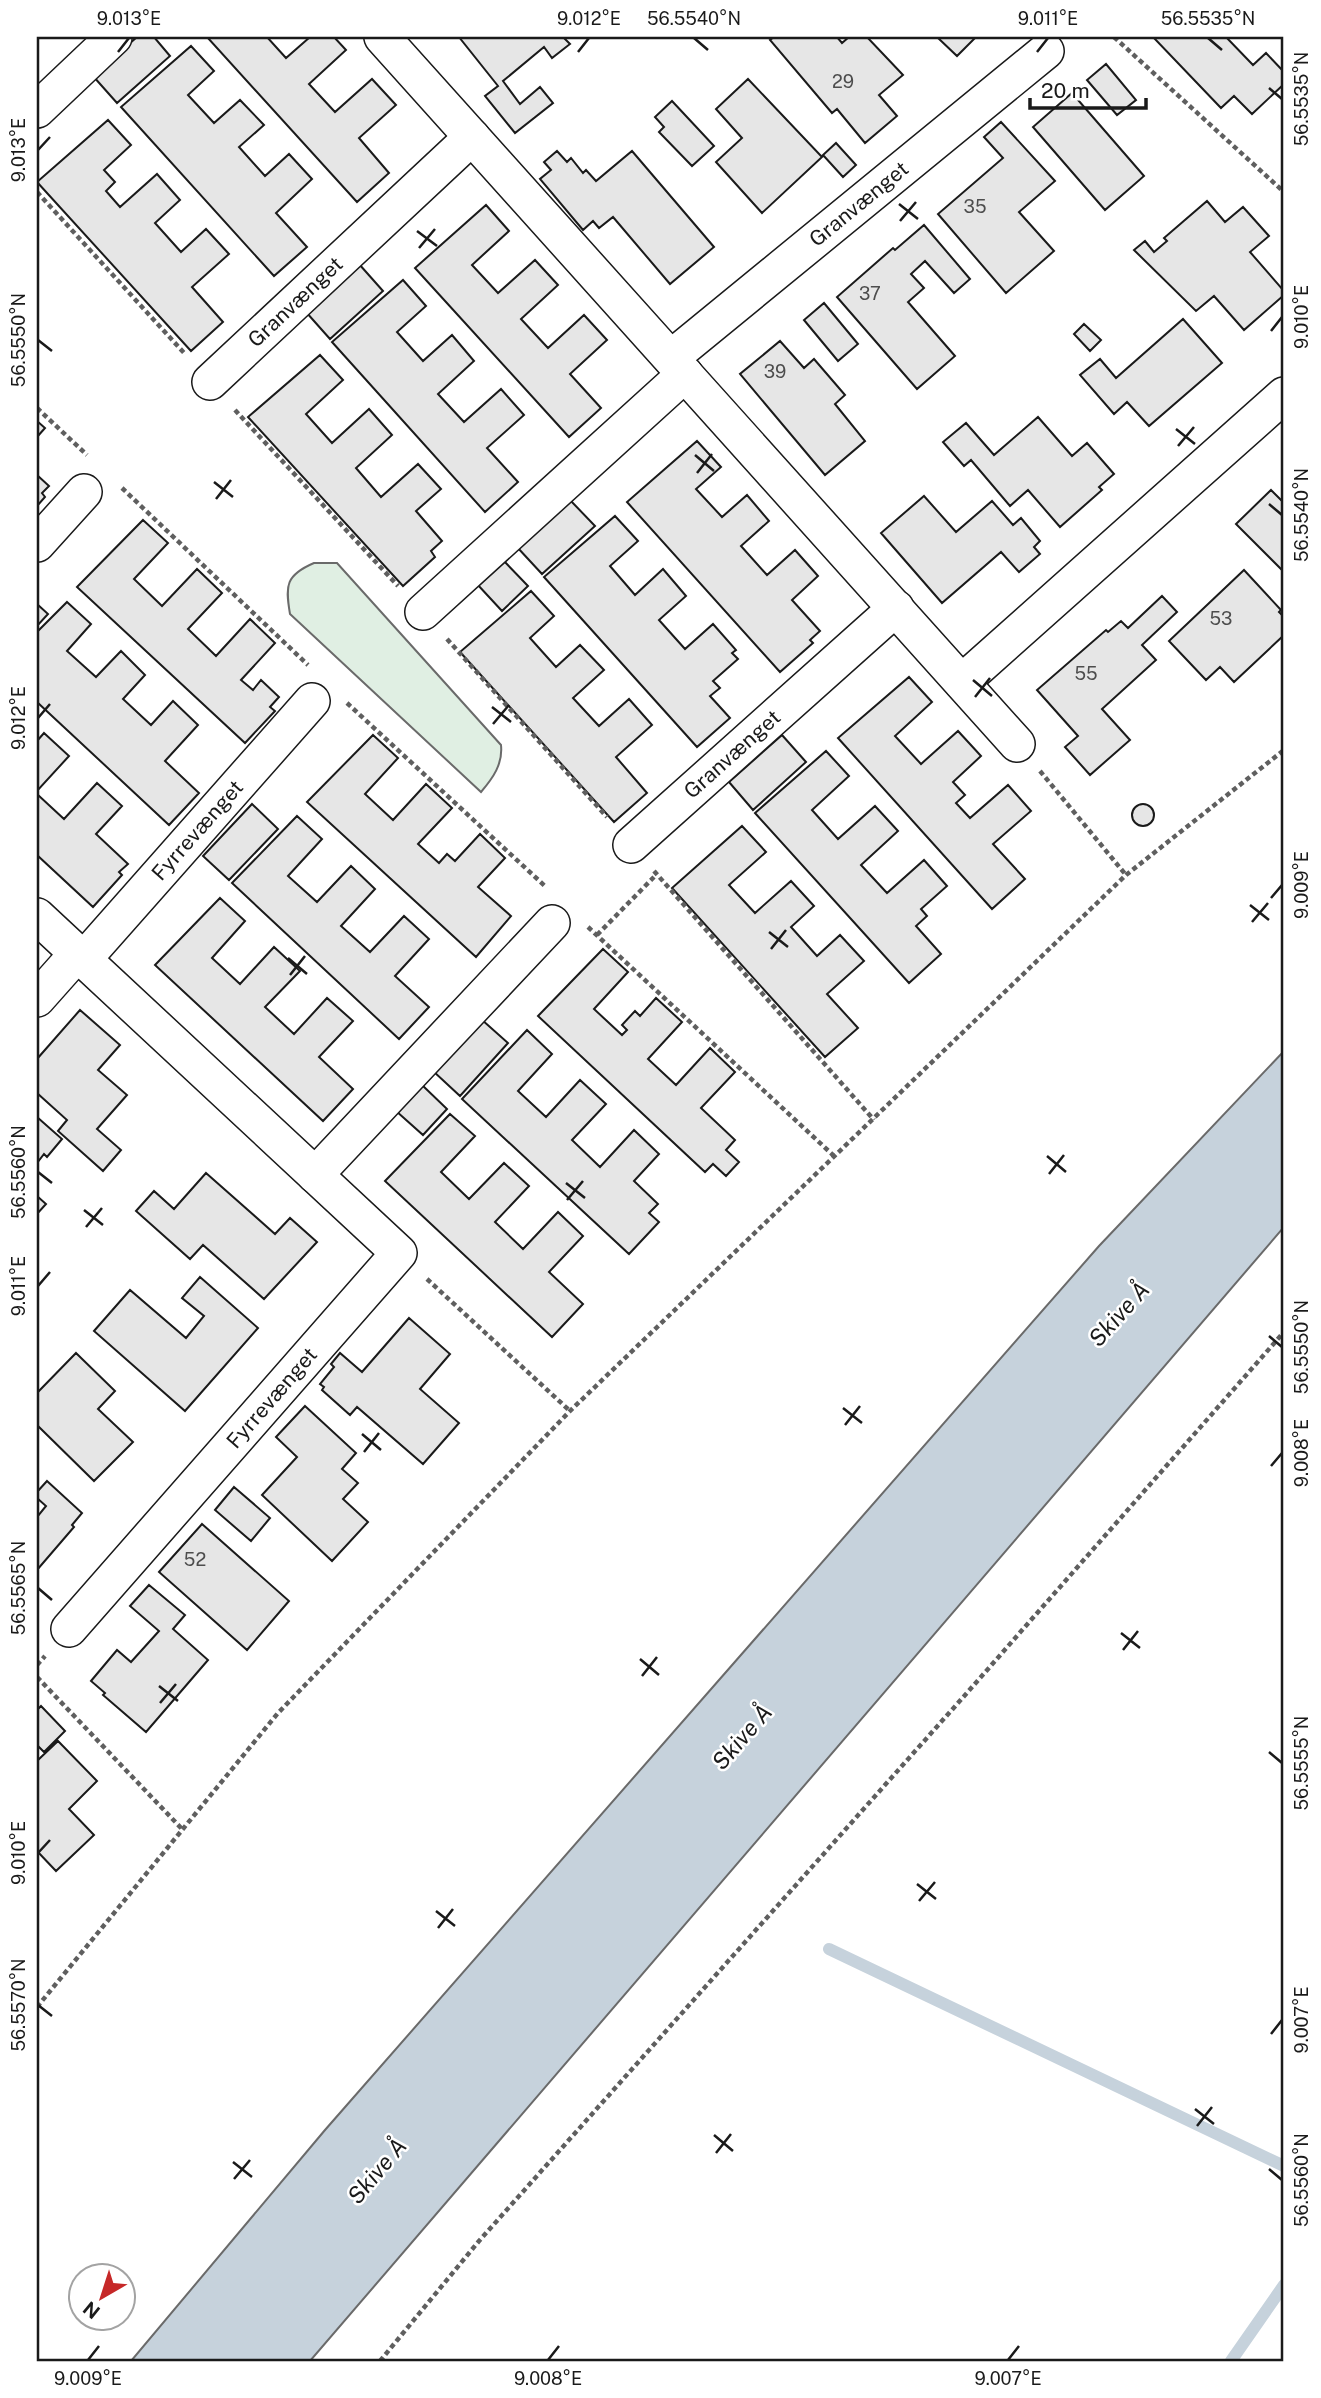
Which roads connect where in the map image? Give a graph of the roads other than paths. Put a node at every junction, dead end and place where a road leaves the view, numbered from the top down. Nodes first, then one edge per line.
1 (114, 37) edge
2 (382, 37) edge
3 (1046, 51) dead end
4 (37, 110) edge
5 (472, 137) junction
6 (678, 366) junction
7 (210, 382) road end
8 (1284, 395) edge
9 (98, 478) road end
10 (37, 544) edge
11 (896, 608) junction
12 (423, 612) road end
13 (962, 682) junction
14 (325, 698) road end
15 (1017, 744) road end
16 (631, 845) road end
17 (561, 911) road end
18 (37, 916) edge
19 (80, 957) junction
20 (37, 999) edge
21 (315, 1175) junction
22 (69, 1629) dead end

1 - 4 street
2 - 5 street
3 - 6 street, Granvænget
5 - 6 street
5 - 7 street, Granvænget
6 - 11 street
6 - 12 street, Granvænget
8 - 13 street
9 - 10 street
11 - 13 street
11 - 16 street, Granvænget
13 - 15 street
14 - 19 street, Fyrrevænget
17 - 21 street
18 - 19 street
19 - 20 street, Fyrrevænget
19 - 21 street
21 - 22 street, Fyrrevænget

